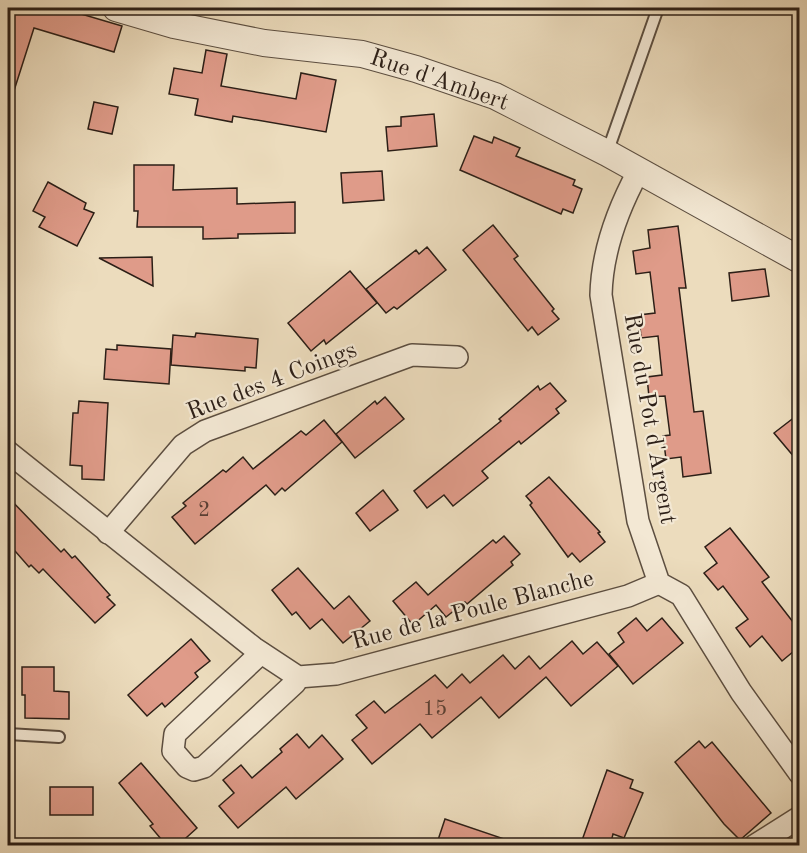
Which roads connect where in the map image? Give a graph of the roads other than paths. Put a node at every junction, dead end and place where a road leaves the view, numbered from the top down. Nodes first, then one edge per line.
1 (116, 8) edge
2 (658, 8) edge
3 (607, 153) junction
4 (638, 172) junction
5 (800, 260) edge
6 (457, 357) dead end
7 (8, 452) edge
8 (108, 533) junction
9 (659, 583) junction
10 (261, 653) junction
11 (298, 677) junction
12 (8, 734) edge
13 (59, 737) dead end
14 (800, 774) edge
15 (800, 817) edge
16 (754, 846) edge

1 - 3 street, Rue d'Ambert
2 - 3 lane
3 - 4 street, Rue d'Ambert
4 - 5 street, Rue d'Ambert
4 - 9 street, Rue du Pot d'Argent
6 - 8 street, Rue des 4 Coings
7 - 8 street
8 - 10 street
9 - 11 street, Rue de la Poule Blanche
9 - 14 street
10 - 11 street
10 - 11 street
12 - 13 lane
15 - 16 street

